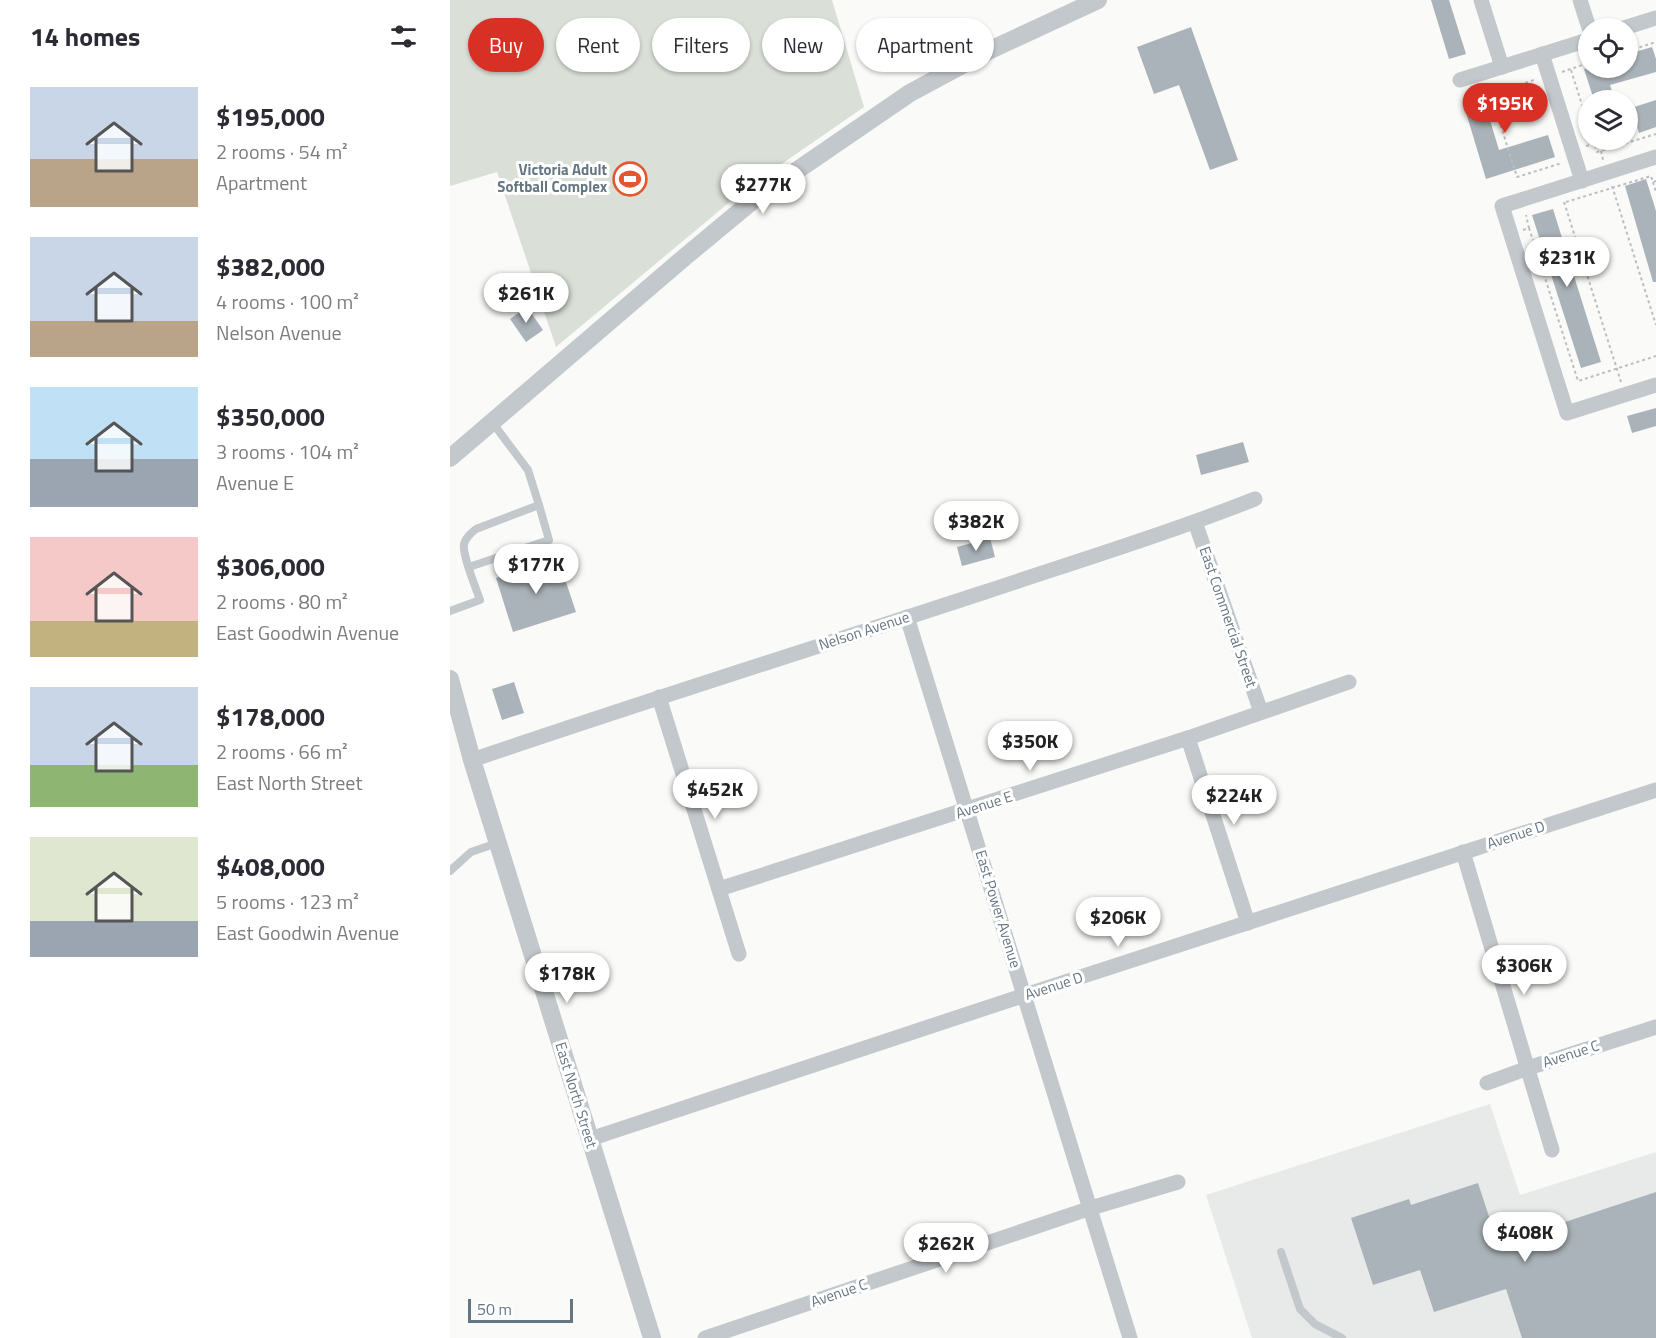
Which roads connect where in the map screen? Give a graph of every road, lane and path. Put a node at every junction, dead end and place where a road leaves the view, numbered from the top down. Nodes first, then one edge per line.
1 (1098, 0) edge
2 (1481, 0) edge
3 (1580, 0) edge
4 (1586, 18) edge
5 (1656, 18) edge
6 (1638, 24) edge
7 (1578, 42) edge
8 (1656, 42) edge
9 (1638, 48) edge
10 (1542, 54) junction
11 (1502, 67) junction
12 (1578, 67) edge
13 (1571, 69) junction
14 (1484, 72) junction
15 (1549, 76) junction
16 (1460, 80) dead end
17 (1578, 92) edge
18 (1491, 94) junction
19 (1656, 134) edge
20 (1578, 149) edge
21 (1596, 150) edge
22 (1572, 151) junction
23 (1601, 151) junction
24 (1656, 157) edge
25 (1608, 172) junction
26 (1582, 181) junction
27 (1654, 182) edge
28 (1560, 188) junction
29 (1612, 188) junction
30 (1656, 192) edge
31 (1564, 203) junction
32 (1535, 212) dead end
33 (1529, 228) junction
34 (1510, 234) junction
35 (1656, 325) edge
36 (1656, 356) edge
37 (1617, 369) junction
38 (1656, 385) edge
39 (1625, 395) junction
40 (492, 422) junction
41 (450, 458) edge
42 (1255, 499) dead end
43 (539, 505) junction
44 (1195, 522) junction
45 (469, 567) junction
46 (450, 611) edge
47 (907, 617) junction
48 (450, 679) edge
49 (1349, 682) dead end
50 (659, 697) junction
51 (1261, 712) junction
52 (454, 713) edge
53 (1188, 738) junction
54 (472, 760) junction
55 (1656, 790) edge
56 (967, 810) junction
57 (498, 843) junction
58 (1463, 852) junction
59 (450, 871) edge
60 (719, 889) junction
61 (1248, 923) junction
62 (739, 954) dead end
63 (1025, 995) junction
64 (1656, 1027) edge
65 (1528, 1068) junction
66 (1486, 1083) dead end
67 (590, 1139) junction
68 (1552, 1150) dead end
69 (1178, 1182) dead end
70 (1091, 1208) junction
71 (1281, 1252) dead end
72 (651, 1338) edge
73 (705, 1338) edge
74 (1130, 1338) edge
75 (1342, 1338) edge

1 - 40 street
2 - 11 street
3 - 4 street
5 - 6 street
7 - 10 street
8 - 9 path
10 - 11 street
10 - 15 street
11 - 14 street
12 - 13 path
13 - 15 path
13 - 17 path
14 - 16 street
14 - 18 path
15 - 18 path
15 - 22 street
18 - 22 path
19 - 23 path
20 - 22 path
21 - 23 path
22 - 26 street
23 - 25 path
24 - 25 street
25 - 26 street
25 - 29 path
26 - 28 street
27 - 29 path
27 - 30 path
28 - 31 path
28 - 34 street
29 - 31 path
29 - 35 path
31 - 37 path
32 - 33 path
33 - 34 path
33 - 37 path
34 - 39 street
36 - 37 path
37 - 39 path
38 - 39 street
40 - 41 street
40 - 43 lane
42 - 44 street, Nelson Avenue
43 - 45 lane
43 - 45 lane
44 - 47 street, Nelson Avenue
44 - 51 street, East Commercial Street
45 - 46 lane
47 - 50 street, Nelson Avenue
47 - 56 street, East Power Avenue
48 - 52 street, East North Street
49 - 51 street, Avenue E
50 - 54 street, Nelson Avenue
50 - 60 street
51 - 53 street, Avenue E
52 - 54 street, East North Street
53 - 56 street, Avenue E
53 - 61 street
54 - 57 street, East North Street
55 - 58 street, Avenue D
56 - 60 street, Avenue E
56 - 63 street, East Power Avenue
57 - 59 lane
57 - 67 street, East North Street
58 - 61 street, Avenue D
58 - 65 street
60 - 62 street
61 - 63 street, Avenue D
63 - 67 street, Avenue D
63 - 70 street, East Power Avenue
64 - 65 street, Avenue C
65 - 66 street, Avenue C
65 - 68 street
67 - 72 street, East North Street
69 - 70 street, Avenue C
70 - 73 street, Avenue C
70 - 74 street, East Power Avenue
71 - 75 lane

